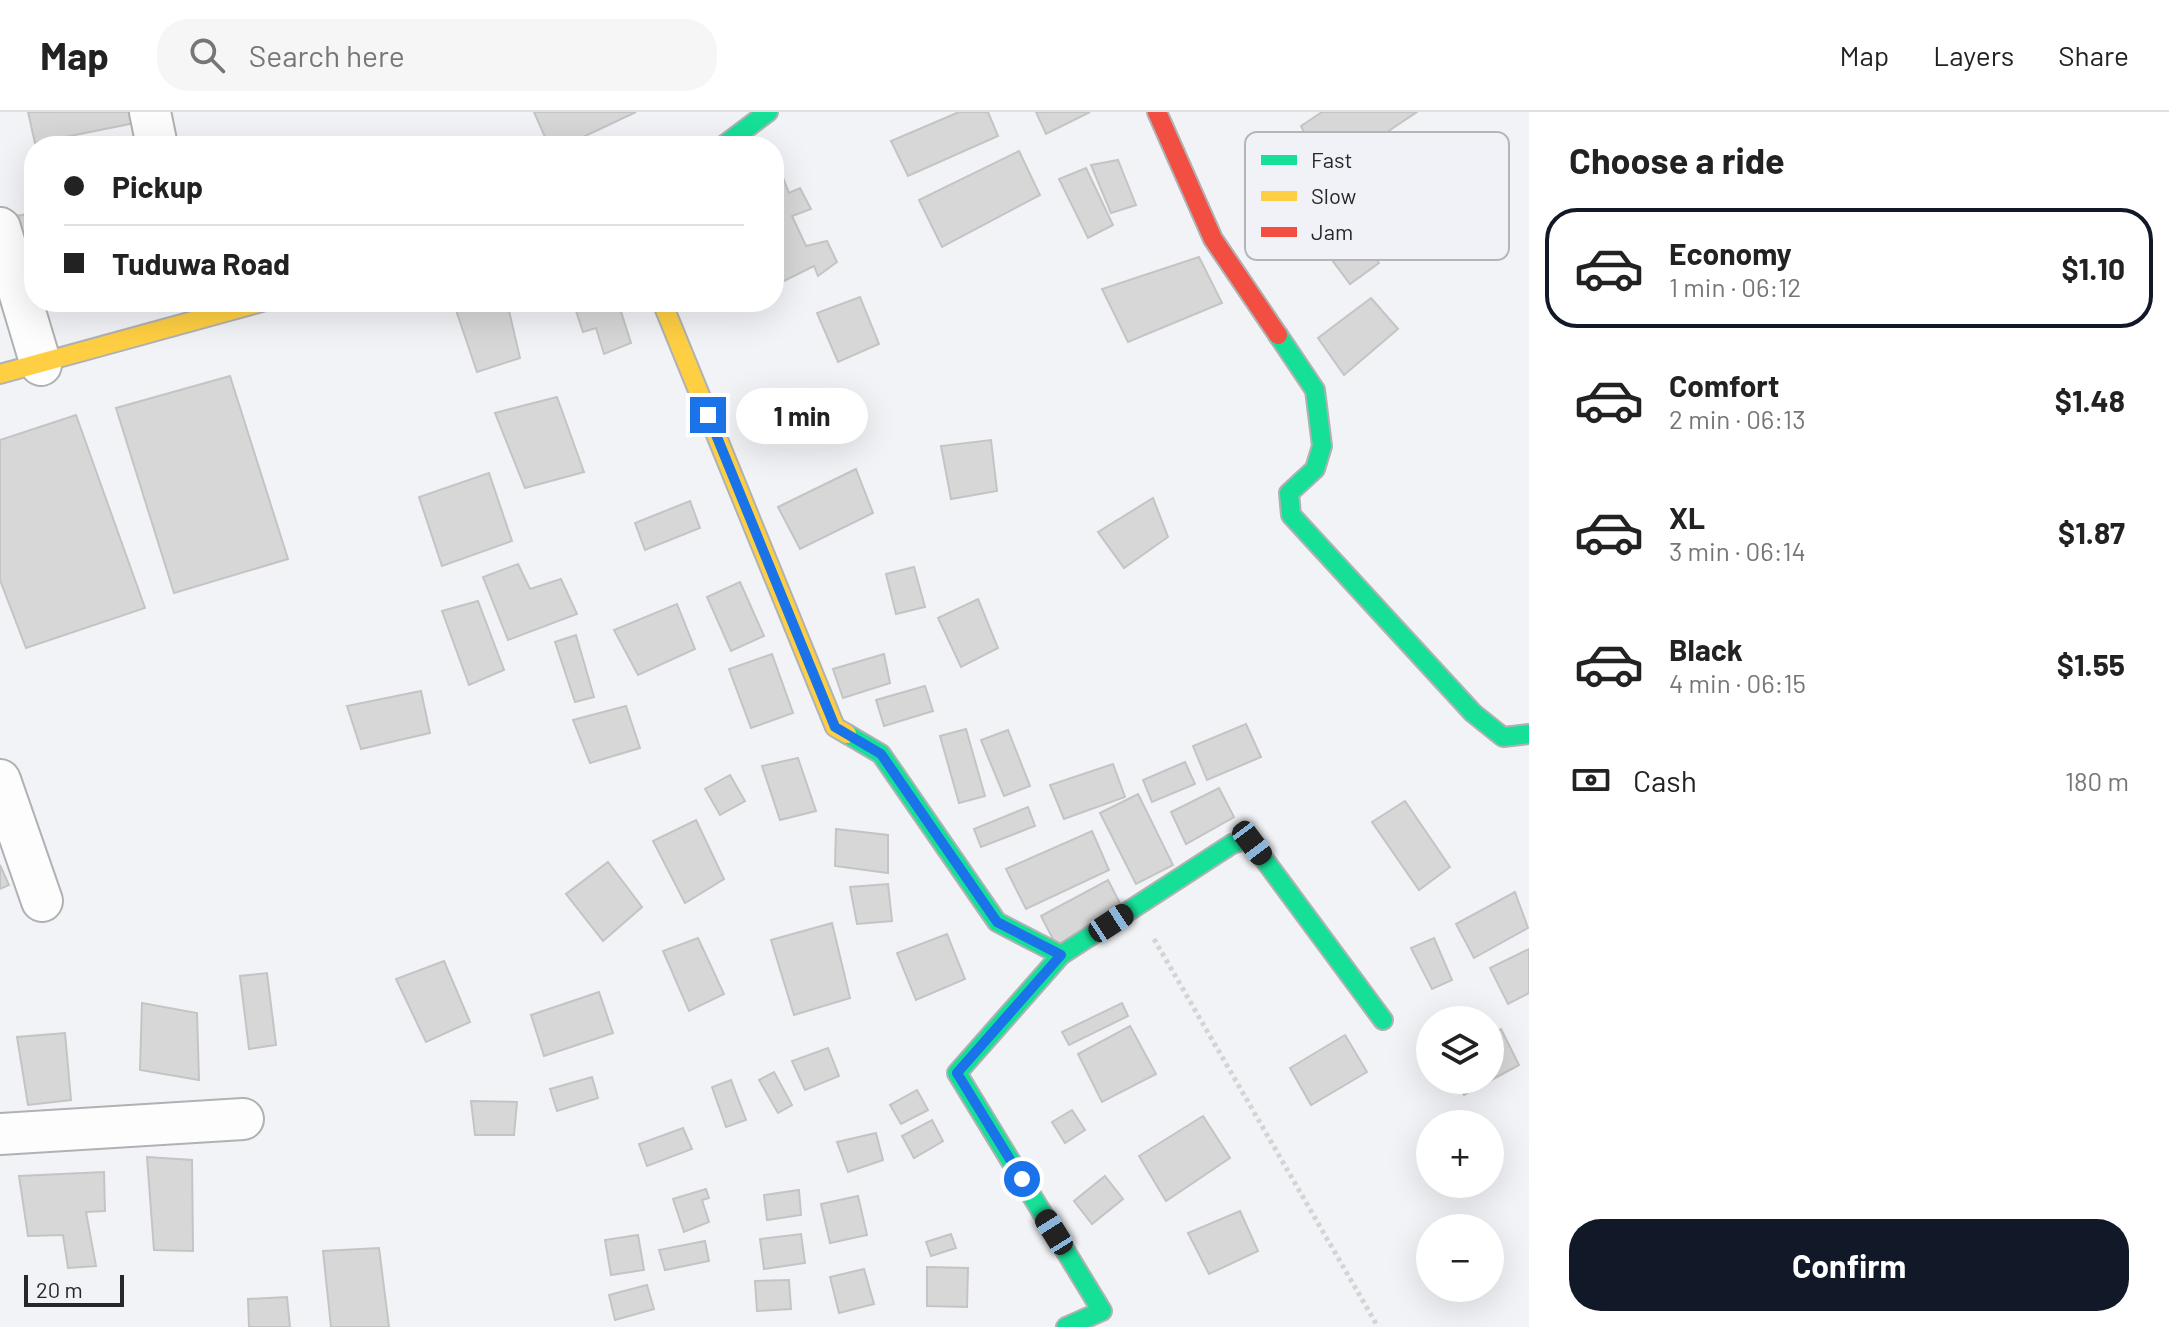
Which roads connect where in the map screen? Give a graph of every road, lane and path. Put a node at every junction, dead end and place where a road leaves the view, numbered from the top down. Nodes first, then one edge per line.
1 (150, 112) edge
2 (768, 112) edge
3 (1157, 112) edge
4 (155, 136) edge
5 (736, 136) edge
6 (0, 228) edge
7 (24, 308) edge
8 (25, 312) edge
9 (194, 312) edge
10 (666, 312) edge
11 (41, 365) junction
12 (0, 374) edge
13 (1529, 734) edge
14 (0, 780) edge
15 (42, 901) dead end
16 (1136, 907) junction
17 (1061, 955) junction
18 (1383, 1020) dead end
19 (243, 1119) dead end
20 (0, 1134) edge
21 (1066, 1327) edge
22 (1378, 1327) edge

1 - 4 street
2 - 5 street
3 - 13 street
6 - 7 street
8 - 11 street
9 - 11 street
10 - 17 street
11 - 12 street
14 - 15 street
16 - 17 street
16 - 18 street
16 - 22 path
17 - 21 street
19 - 20 street

